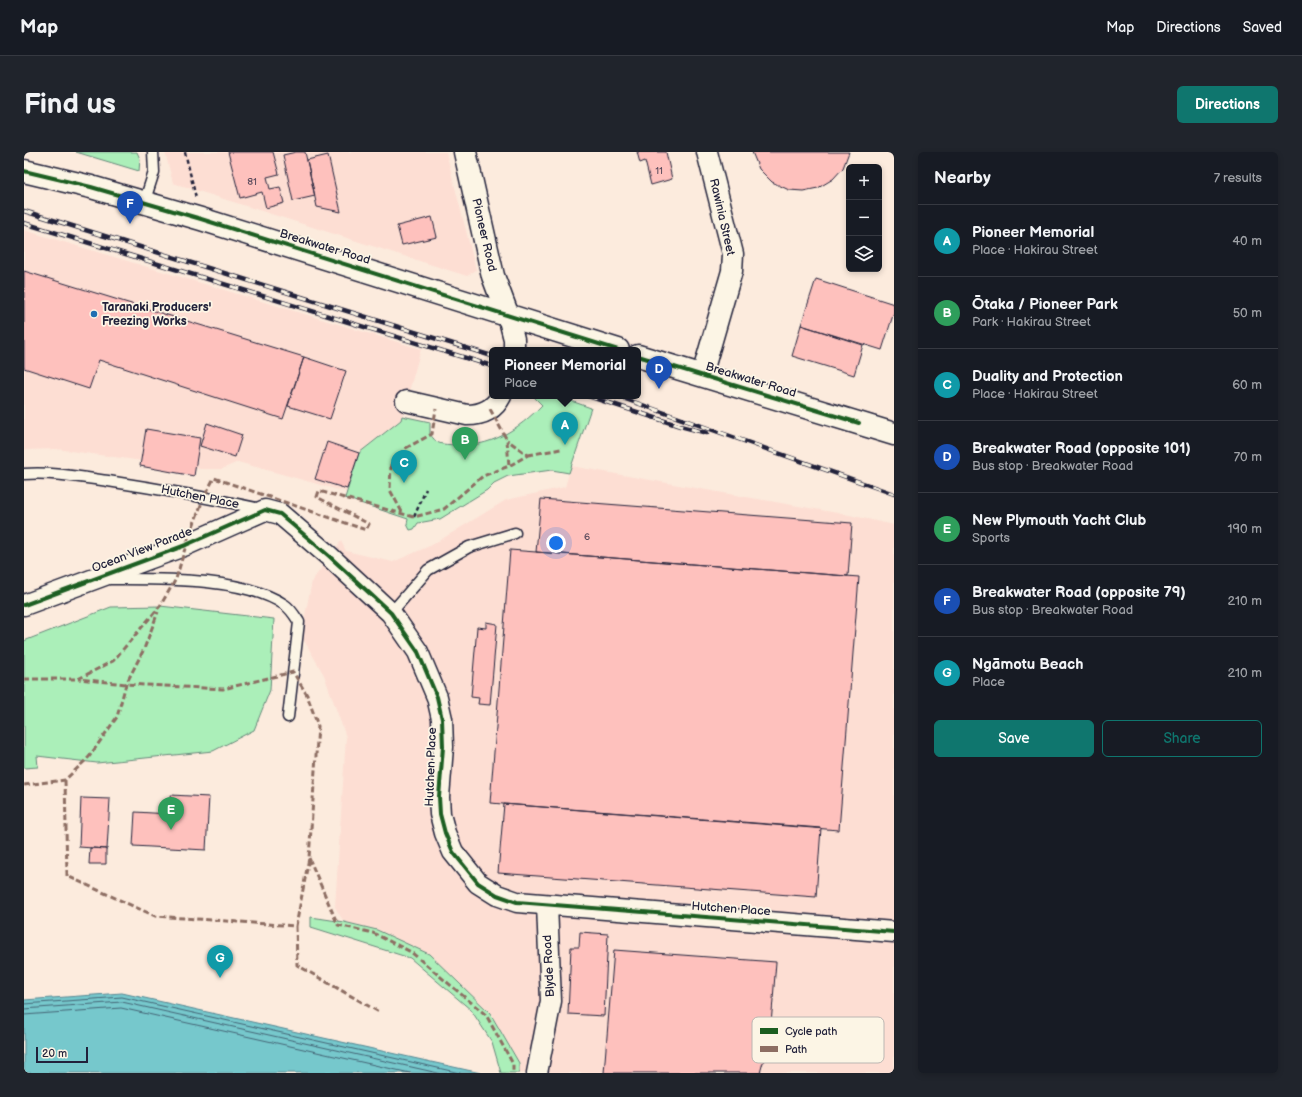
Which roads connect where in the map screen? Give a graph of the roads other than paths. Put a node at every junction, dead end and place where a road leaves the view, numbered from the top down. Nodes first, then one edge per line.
1 (153, 152) edge
2 (465, 152) edge
3 (707, 152) edge
4 (24, 171) edge
5 (144, 203) junction
6 (508, 316) junction
7 (514, 347) edge
8 (608, 347) edge
9 (641, 357) edge
10 (702, 375) junction
11 (499, 399) edge
12 (406, 401) dead end
13 (894, 434) edge
14 (24, 474) edge
15 (265, 510) junction
16 (515, 533) dead end
17 (95, 579) junction
18 (24, 605) edge
19 (390, 613) junction
20 (288, 717) dead end
21 (547, 905) junction
22 (894, 932) edge
23 (537, 1073) edge

1 - 5 lane
2 - 6 main road, Pioneer Road
3 - 10 street, Rawinia Street
4 - 5 main road, Breakwater Road
5 - 6 main road, Breakwater Road
6 - 7 street
6 - 8 main road, Breakwater Road
9 - 10 main road, Breakwater Road
10 - 13 main road, Breakwater Road
11 - 12 street
14 - 15 lane, Hutchen Place
15 - 17 street, Ocean View Parade
15 - 19 street, Hutchen Place
16 - 19 lane
17 - 18 street, Ocean View Parade
17 - 20 lane
19 - 21 street, Hutchen Place
21 - 22 street, Hutchen Place
21 - 23 street, Blyde Road

